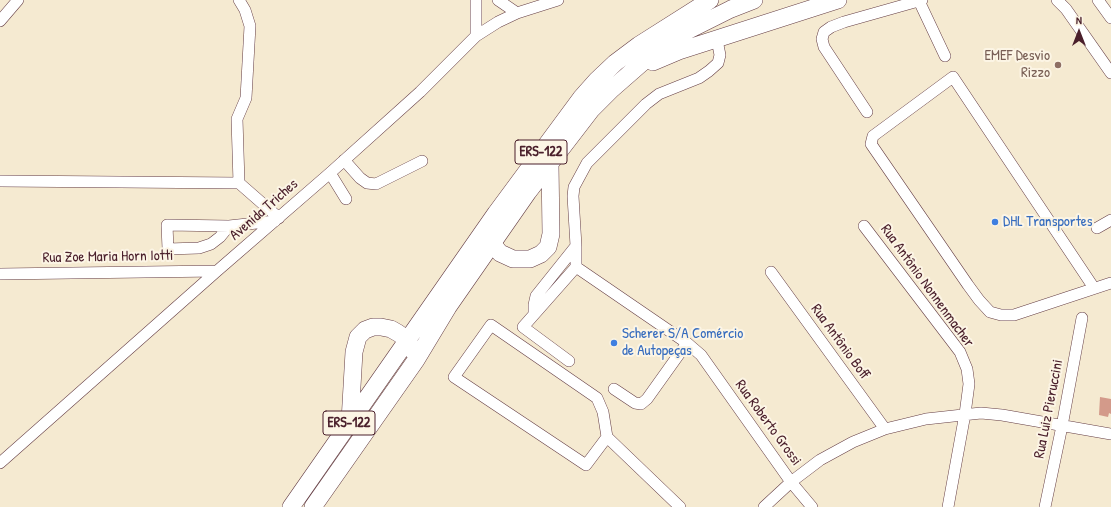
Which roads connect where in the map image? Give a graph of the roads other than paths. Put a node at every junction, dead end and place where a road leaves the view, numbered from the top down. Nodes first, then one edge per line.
1 (18, 0) edge
2 (239, 0) edge
3 (476, 0) edge
4 (498, 0) edge
5 (558, 0) edge
6 (710, 0) edge
7 (754, 0) edge
8 (838, 0) edge
9 (920, 0) edge
10 (1057, 0) edge
11 (1098, 0) edge
12 (517, 13) junction
13 (1111, 18) edge
14 (0, 21) edge
15 (476, 36) junction
16 (717, 40) junction
17 (945, 56) dead end
18 (634, 70) junction
19 (1111, 73) edge
20 (867, 112) dead end
21 (344, 160) junction
22 (422, 161) dead end
23 (550, 164) junction
24 (330, 173) junction
25 (0, 182) edge
26 (239, 183) junction
27 (346, 199) dead end
28 (496, 213) junction
29 (277, 219) junction
30 (1111, 220) edge
31 (229, 226) junction
32 (864, 226) dead end
33 (1097, 228) dead end
34 (492, 243) junction
35 (576, 246) junction
36 (576, 267) junction
37 (216, 271) junction
38 (771, 272) dead end
39 (0, 274) edge
40 (1111, 283) edge
41 (1094, 288) junction
42 (534, 314) junction
43 (1082, 318) dead end
44 (408, 340) junction
45 (687, 344) junction
46 (416, 360) junction
47 (570, 361) dead end
48 (614, 390) dead end
49 (965, 414) junction
50 (350, 421) junction
51 (1062, 426) junction
52 (885, 429) junction
53 (1111, 434) edge
54 (607, 437) junction
55 (0, 463) edge
56 (791, 482) junction
57 (291, 507) edge
58 (313, 507) edge
59 (680, 507) edge
60 (764, 507) edge
61 (812, 507) edge
62 (948, 507) edge
63 (1045, 507) edge

1 - 14 street
2 - 26 street
3 - 15 street
4 - 12 street
5 - 12 street, Avenida Triches
6 - 28 highway, ERS-122
7 - 18 highway, ERS-122
8 - 16 highway
9 - 17 street
9 - 20 street
10 - 19 street
11 - 13 street
12 - 15 street, Avenida Triches
15 - 21 street, Avenida Triches
16 - 18 highway
16 - 35 street
18 - 23 highway, ERS-122
21 - 22 street
21 - 24 street, Avenida Triches
23 - 34 highway, ERS-122
23 - 34 highway
24 - 27 street
24 - 29 street, Avenida Triches
25 - 26 street
26 - 29 street
28 - 34 highway
28 - 44 highway, ERS-122
29 - 31 street
29 - 37 street, Avenida Triches
30 - 33 street
31 - 31 street
32 - 49 street, Rua Antônio Nonnenmacher
34 - 46 highway, ERS-122
35 - 36 street
35 - 42 street
36 - 42 street
36 - 45 street, Rua Roberto Grossi
37 - 39 street, Rua Zoe Maria Horn Iotti
37 - 55 street, Avenida Triches
38 - 52 street, Rua Antônio Boff
40 - 41 street
41 - 41 street
42 - 47 street
43 - 51 street, Rua Luiz Pieruccini
44 - 46 highway
44 - 50 highway, ERS-122
44 - 50 highway
45 - 48 street
45 - 56 street, Rua Roberto Grossi
46 - 58 highway, ERS-122
49 - 51 street
49 - 52 street
49 - 62 street, Rua Antônio Nonnenmacher
50 - 57 highway, ERS-122
51 - 53 street
51 - 63 street, Rua Luiz Pieruccini
52 - 56 street
54 - 54 street
54 - 59 street
56 - 60 street
56 - 61 street, Rua Roberto Grossi

